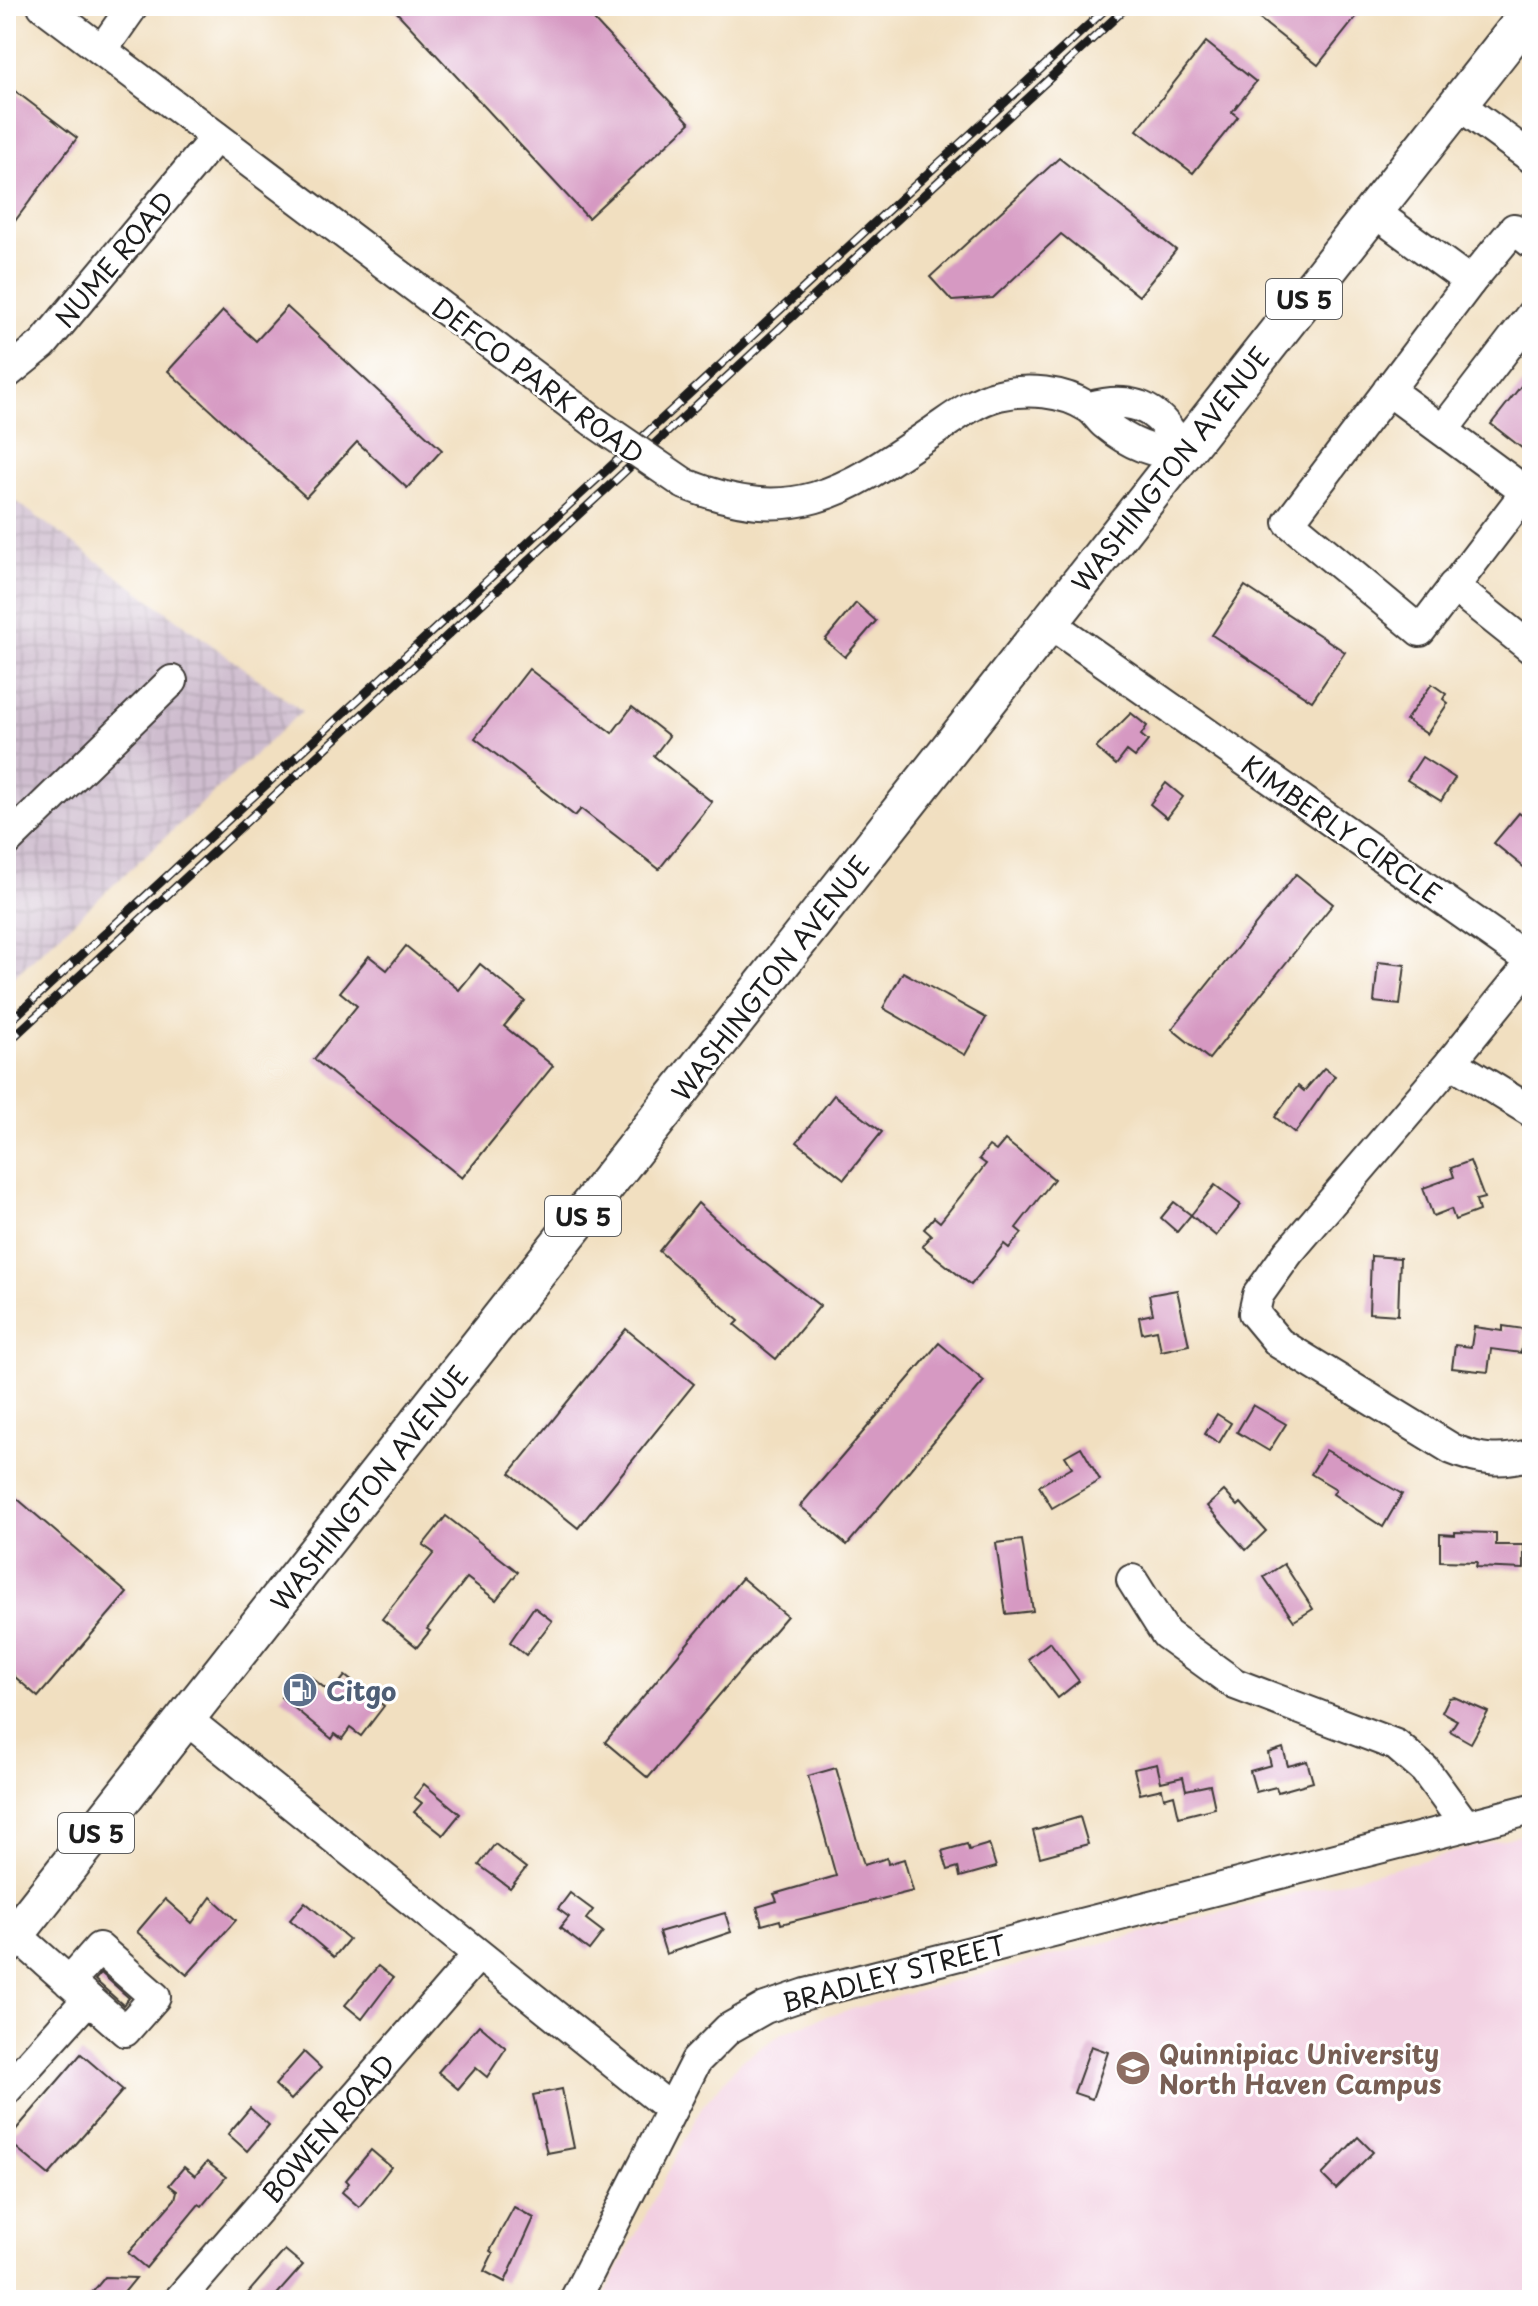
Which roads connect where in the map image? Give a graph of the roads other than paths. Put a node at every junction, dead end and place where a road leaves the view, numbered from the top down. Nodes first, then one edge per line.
1 (43, 6) edge
2 (133, 6) edge
3 (1532, 10) edge
4 (102, 50) junction
5 (1458, 104) junction
6 (216, 137) junction
7 (1532, 158) edge
8 (1373, 211) junction
9 (1532, 243) edge
10 (1470, 282) junction
11 (1532, 314) edge
12 (6, 374) edge
13 (1388, 390) junction
14 (1443, 430) junction
15 (1182, 454) junction
16 (1530, 491) edge
17 (1453, 586) junction
18 (1048, 622) junction
19 (1532, 649) edge
20 (172, 681) dead end
21 (6, 842) edge
22 (1451, 1062) junction
23 (1532, 1112) edge
24 (1532, 1454) edge
25 (1132, 1580) dead end
26 (186, 1719) junction
27 (1532, 1809) edge
28 (1466, 1826) junction
29 (11, 1940) edge
30 (477, 1956) junction
31 (78, 1990) junction
32 (6, 2090) edge
33 (671, 2109) junction
34 (179, 2300) edge
35 (575, 2300) edge

1 - 4 street, DEFCO PARK ROAD
2 - 4 street
3 - 5 main road, WASHINGTON AVENUE / US 5
4 - 6 street, DEFCO PARK ROAD
5 - 7 street
5 - 8 main road, WASHINGTON AVENUE / US 5
6 - 12 street, NUME ROAD
6 - 15 street, DEFCO PARK ROAD, bridge
8 - 10 street
8 - 15 main road, WASHINGTON AVENUE / US 5
9 - 10 street
10 - 13 street
11 - 14 street
13 - 14 street
13 - 17 street
14 - 16 street
15 - 18 main road, WASHINGTON AVENUE / US 5
16 - 17 street
17 - 19 street
18 - 22 street, KIMBERLY CIRCLE
18 - 26 main road, WASHINGTON AVENUE / US 5
20 - 21 street
22 - 23 street
22 - 24 street, KIMBERLY CIRCLE
25 - 28 street
26 - 29 main road, WASHINGTON AVENUE / US 5
26 - 30 street
27 - 28 street, BRADLEY STREET
28 - 33 street, BRADLEY STREET
29 - 31 street
30 - 33 street
30 - 34 street, BOWEN ROAD
31 - 31 street
31 - 32 street
33 - 35 street, BRADLEY STREET

